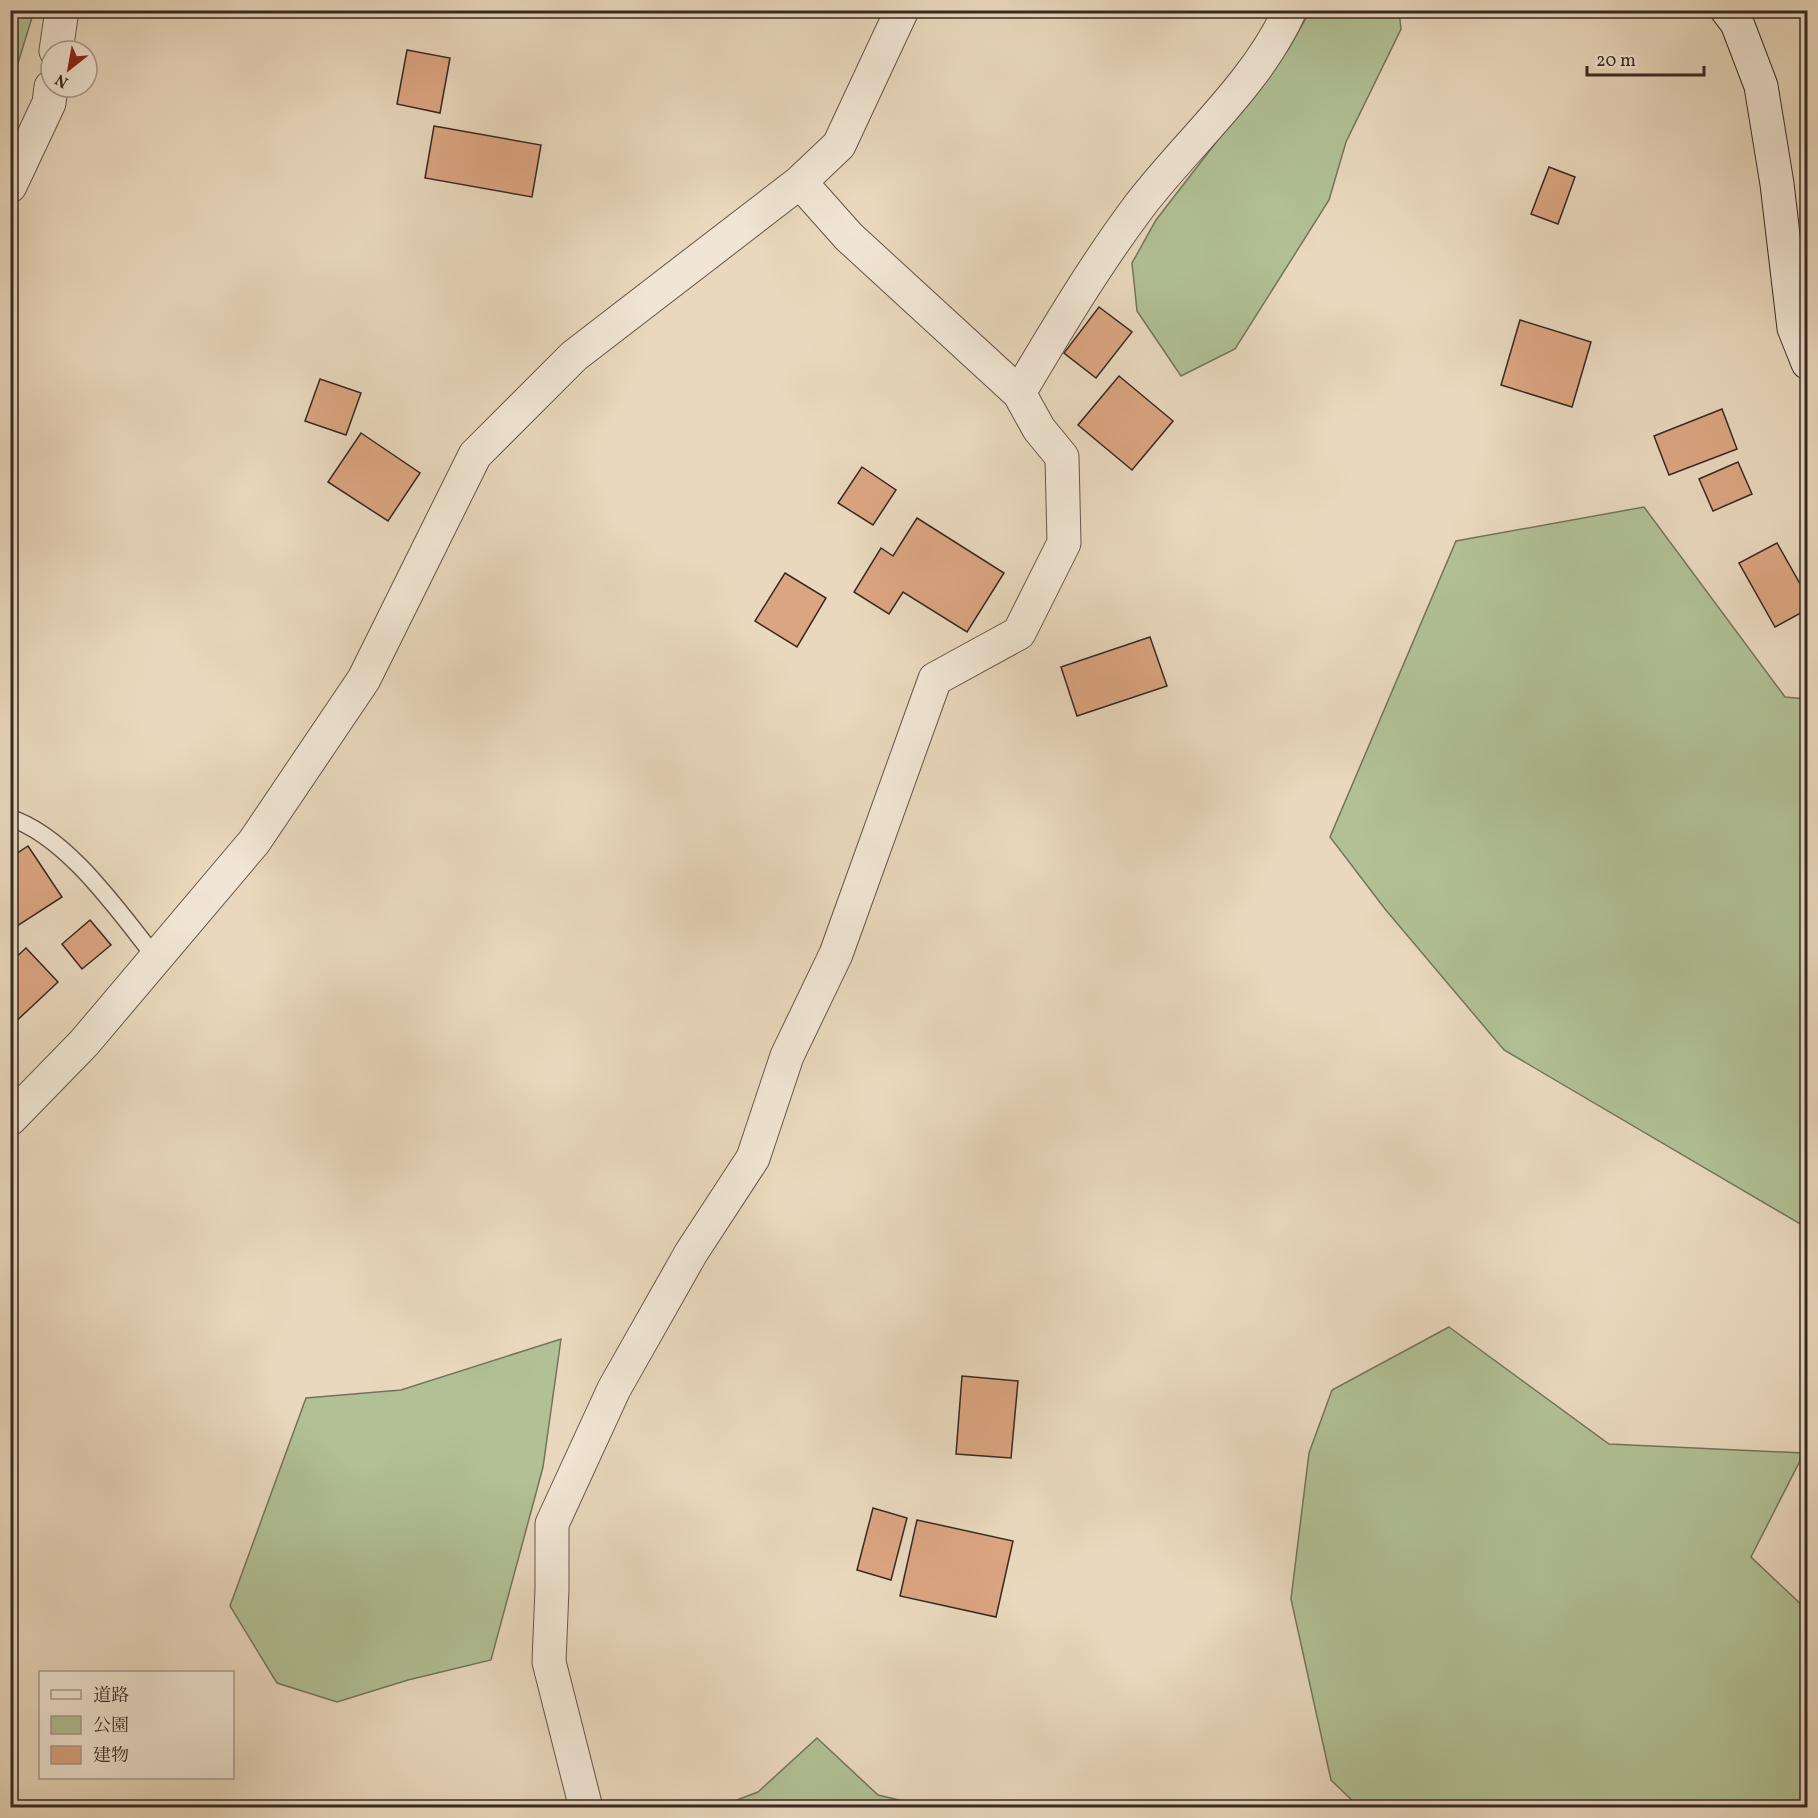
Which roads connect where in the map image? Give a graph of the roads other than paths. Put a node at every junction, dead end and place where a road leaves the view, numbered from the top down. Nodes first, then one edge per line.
1 (62, 10) edge
2 (902, 10) edge
3 (1290, 10) edge
4 (1727, 10) edge
5 (58, 39) edge
6 (50, 99) edge
7 (800, 182) junction
8 (10, 186) edge
9 (1808, 363) edge
10 (1019, 393) junction
11 (10, 818) edge
12 (156, 958) junction
13 (10, 1119) edge
14 (586, 1808) edge

1 - 5 street
2 - 7 street
3 - 10 street
4 - 9 street
6 - 8 street
7 - 10 street
7 - 12 street
10 - 14 street
11 - 12 lane
12 - 13 street

